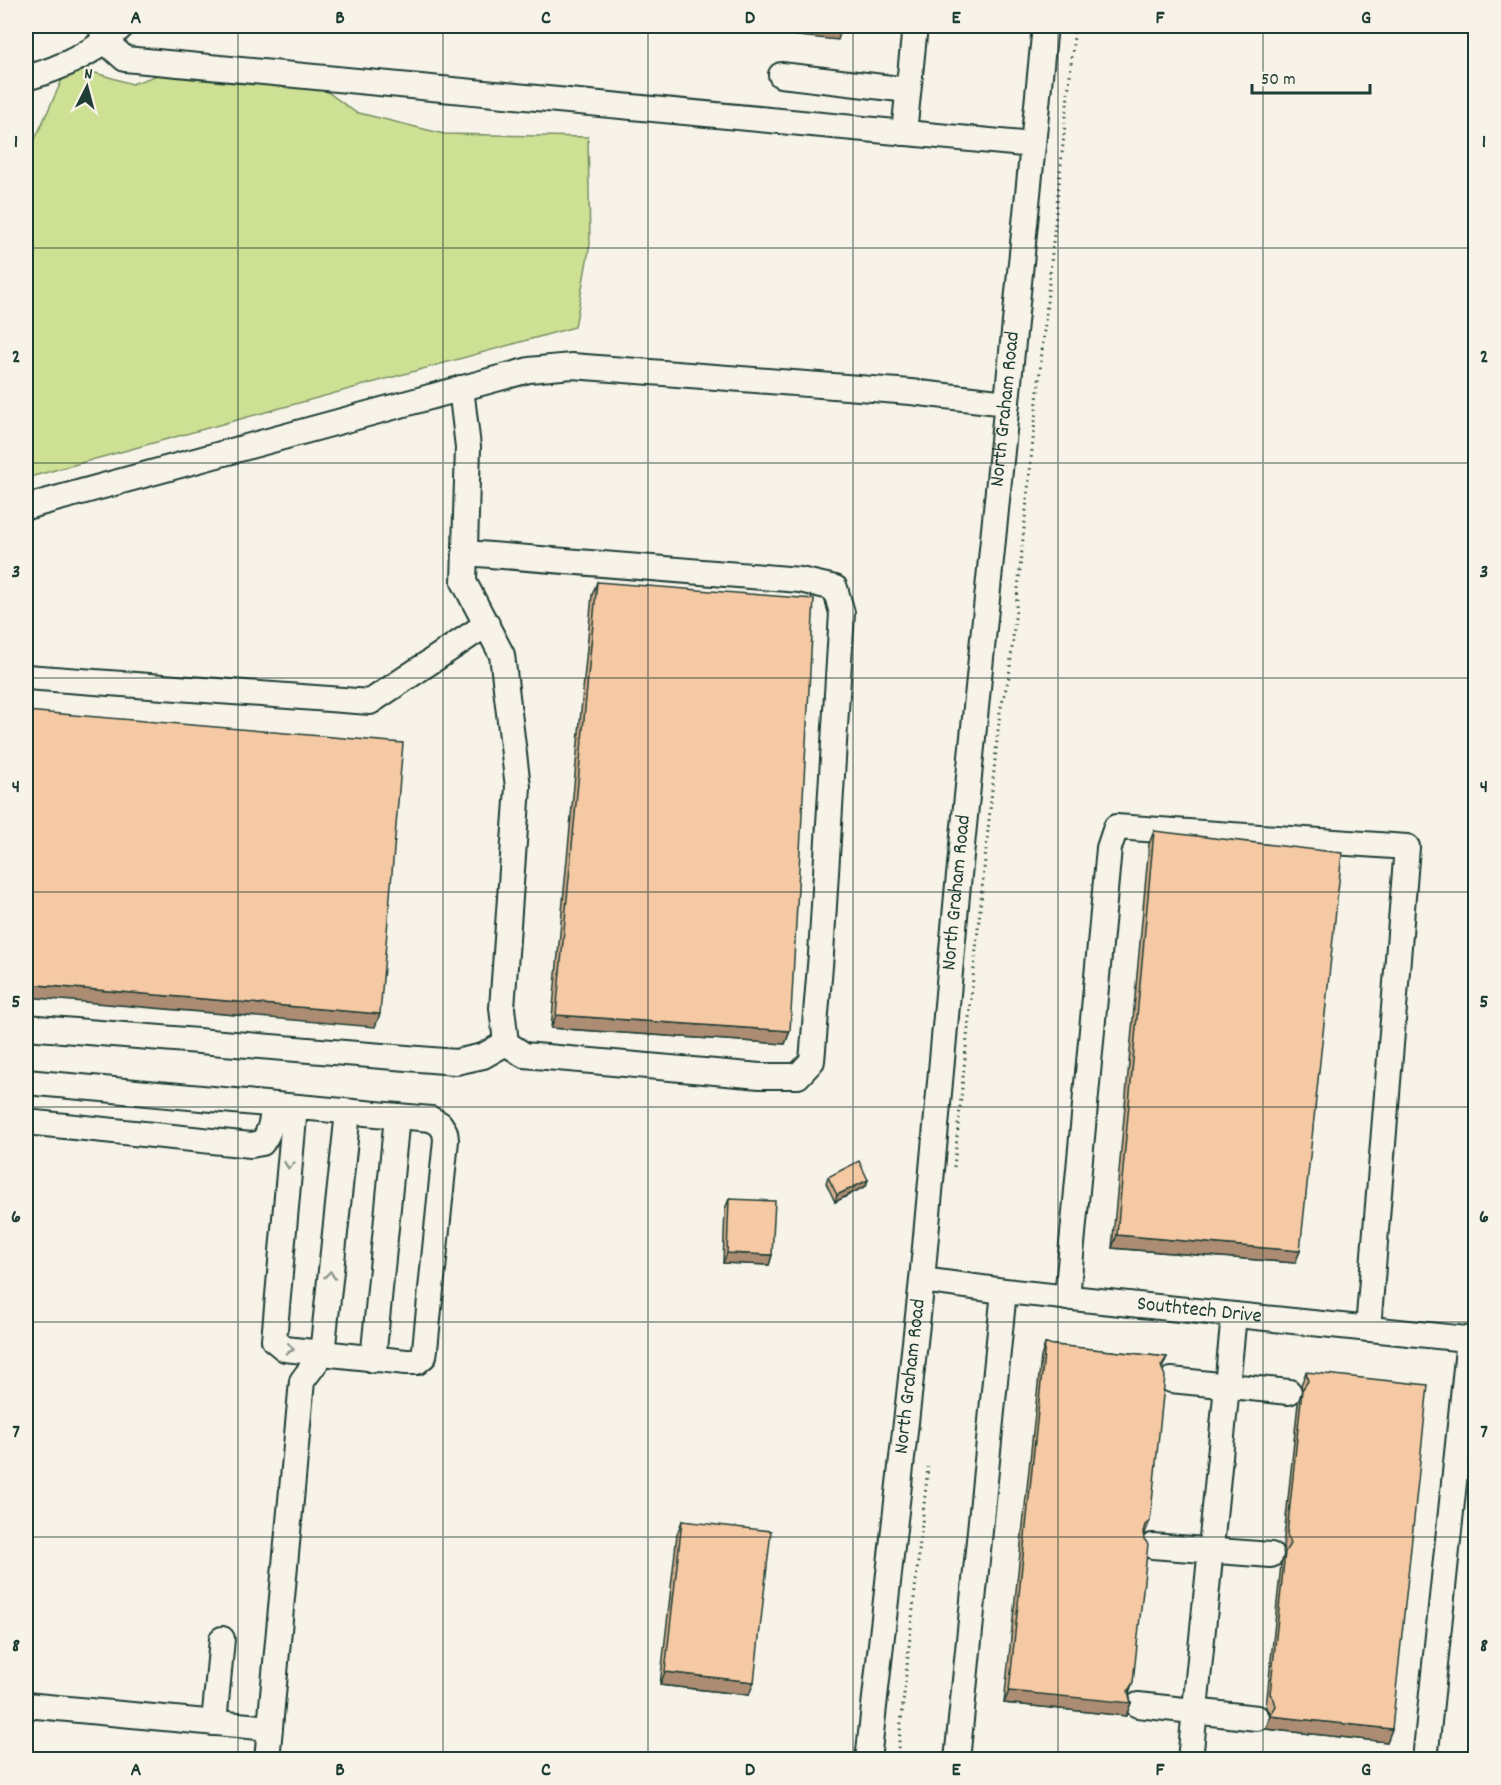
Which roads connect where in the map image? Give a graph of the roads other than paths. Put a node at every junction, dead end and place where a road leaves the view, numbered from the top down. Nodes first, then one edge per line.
1 (915, 26) edge
2 (1045, 26) edge
3 (110, 31) edge
4 (781, 75) dead end
5 (26, 78) edge
6 (908, 90) junction
7 (904, 133) junction
8 (1033, 145) junction
9 (461, 388) junction
10 (1007, 403) junction
11 (26, 507) edge
12 (466, 553) junction
13 (487, 624) junction
14 (26, 677) edge
15 (26, 1027) edge
16 (506, 1043) junction
17 (26, 1082) edge
18 (284, 1106) junction
19 (348, 1112) junction
20 (397, 1116) junction
21 (26, 1122) edge
22 (922, 1280) junction
23 (1005, 1291) junction
24 (1067, 1298) junction
25 (1234, 1315) junction
26 (1368, 1329) junction
27 (1472, 1339) edge
28 (322, 1354) junction
29 (373, 1360) junction
30 (1171, 1380) dead end
31 (1227, 1386) junction
32 (1289, 1392) dead end
33 (1152, 1546) dead end
34 (1211, 1550) junction
35 (1271, 1555) dead end
36 (222, 1639) dead end
37 (26, 1705) edge
38 (1138, 1705) dead end
39 (1195, 1711) junction
40 (1257, 1718) dead end
41 (214, 1723) junction
42 (270, 1728) junction
43 (267, 1760) edge
44 (868, 1760) edge
45 (957, 1760) edge
46 (1190, 1760) edge
47 (1425, 1760) edge

1 - 6 street
2 - 8 street, North Graham Road
3 - 5 street
3 - 7 street
4 - 6 street
6 - 7 street
7 - 8 street
8 - 10 street, North Graham Road
9 - 10 street
9 - 11 street
9 - 12 street
10 - 22 street, North Graham Road
12 - 13 street
12 - 16 street
13 - 14 street
13 - 16 street
15 - 16 street
17 - 18 street
18 - 19 street
18 - 21 street
18 -> 28 street
19 - 20 street
28 -> 19 street
20 - 29 street
20 - 29 street
22 - 23 street, Southtech Drive
22 - 44 street, North Graham Road
23 - 24 street, Southtech Drive
23 - 45 street
24 - 25 street, Southtech Drive
24 - 26 street
25 - 26 street, Southtech Drive
25 - 31 street
26 - 27 street, Southtech Drive
27 - 47 street
28 - 29 street
28 - 42 street
30 - 31 street
31 - 32 street
31 - 34 street
33 - 34 street
34 - 35 street
34 - 39 street
36 - 41 street
37 - 41 street
38 - 39 street
39 - 40 street
39 - 46 street
41 - 42 street
42 - 43 street

